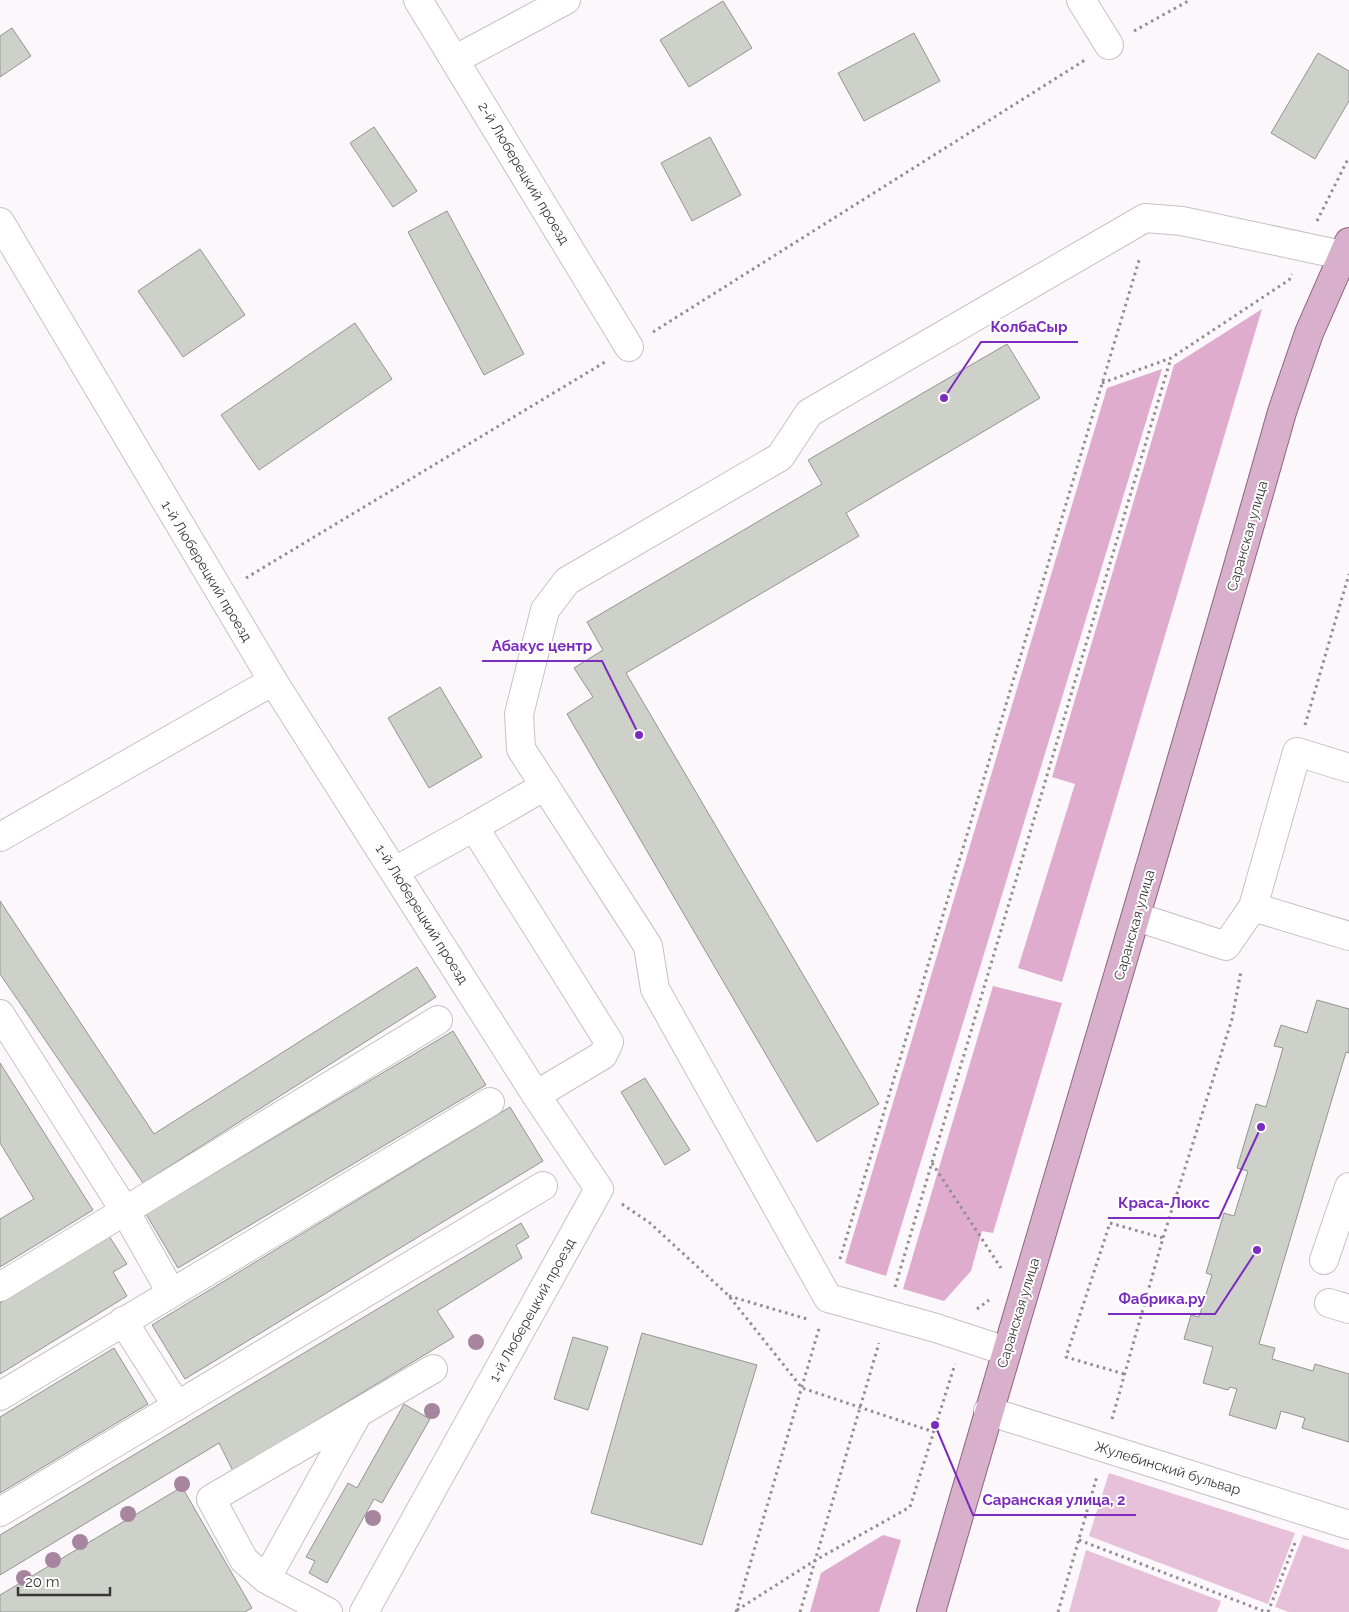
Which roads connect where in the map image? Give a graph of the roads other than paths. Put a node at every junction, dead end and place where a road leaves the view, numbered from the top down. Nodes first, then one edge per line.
1 (418, 0) edge
2 (566, 0) edge
3 (1081, 0) edge
4 (1109, 45) road end
5 (456, 59) junction
6 (0, 222) edge
7 (1346, 248) edge
8 (629, 347) road end
9 (273, 681) junction
10 (1349, 768) edge
11 (545, 786) junction
12 (474, 827) junction
13 (0, 837) edge
14 (395, 872) junction
15 (1254, 907) junction
16 (1137, 917) junction
17 (1349, 936) edge
18 (0, 1014) edge
19 (438, 1020) dead end
20 (536, 1095) junction
21 (490, 1102) dead end
22 (543, 1186) dead end
23 (1349, 1187) edge
24 (125, 1211) junction
25 (1324, 1260) dead end
26 (0, 1287) edge
27 (172, 1292) junction
28 (124, 1321) junction
29 (1006, 1351) junction
30 (434, 1369) dead end
31 (0, 1396) edge
32 (178, 1406) junction
33 (988, 1411) junction
34 (357, 1415) junction
35 (0, 1512) edge
36 (1349, 1524) edge
37 (266, 1579) junction
38 (934, 1611) edge
39 (328, 1612) edge
40 (364, 1612) edge

1 - 5 street, 2-й Люберецкий проезд
2 - 5 street
3 - 4 street
5 - 8 street, 2-й Люберецкий проезд
6 - 9 street, 1-й Люберецкий проезд
7 - 11 street
7 - 16 main road, Саранская улица
9 - 13 street
9 - 14 street, 1-й Люберецкий проезд
10 - 15 street
11 - 12 street
11 - 29 street
12 - 14 street
12 - 20 street
14 - 20 street, 1-й Люберецкий проезд
15 - 16 street
15 - 17 street
16 - 29 main road, Саранская улица
18 - 24 street
19 - 24 street
20 - 40 street, 1-й Люберецкий проезд
21 - 27 street
22 - 32 street
23 - 25 street
24 - 26 street
24 - 27 street
27 - 28 street
28 - 31 street
28 - 32 street
29 - 33 main road, Саранская улица
30 - 34 street
32 - 35 street
33 - 36 street, Жулебинский бульвар
33 - 38 main road, Саранская улица
34 - 37 street
34 - 37 street
37 - 39 street

